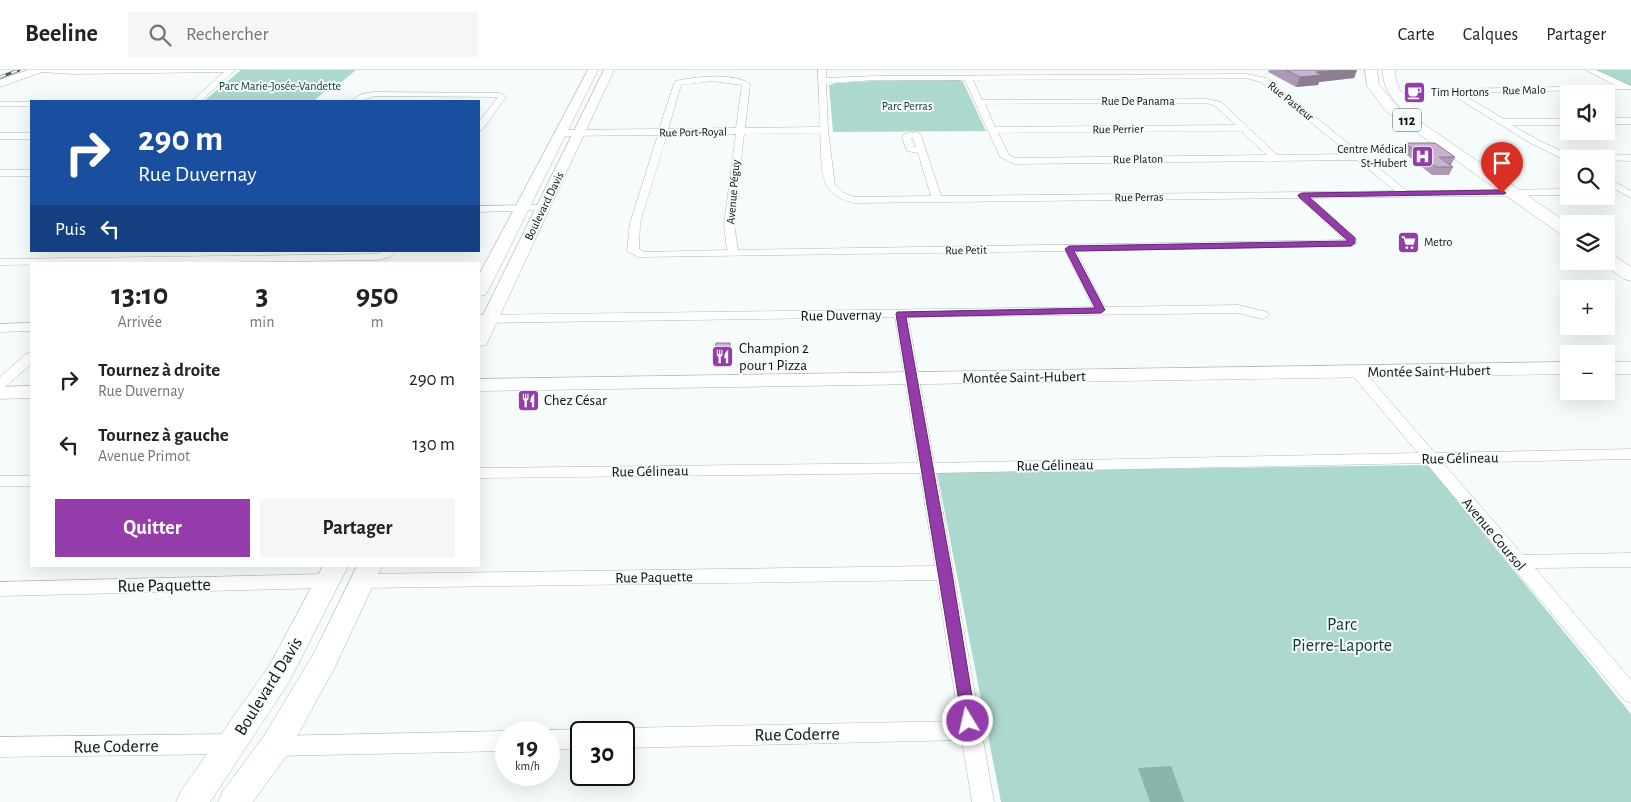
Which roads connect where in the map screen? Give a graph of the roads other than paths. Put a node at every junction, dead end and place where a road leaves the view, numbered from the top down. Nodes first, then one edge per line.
1 (39, 70) edge
2 (226, 70) edge
3 (231, 70) edge
4 (593, 70) edge
5 (609, 70) edge
6 (822, 70) edge
7 (1383, 70) edge
8 (1389, 70) edge
9 (1590, 70) edge
10 (1367, 75) edge
11 (968, 78) junction
12 (822, 81) junction
13 (0, 84) edge
14 (1630, 89) edge
15 (432, 94) junction
16 (197, 100) edge
17 (356, 100) edge
18 (427, 100) edge
19 (979, 102) junction
20 (0, 104) edge
21 (30, 104) edge
22 (1615, 121) edge
23 (1631, 121) edge
24 (1502, 122) junction
25 (1560, 122) edge
26 (480, 127) edge
27 (1244, 128) junction
28 (824, 130) junction
29 (991, 130) junction
30 (740, 131) junction
31 (662, 132) junction
32 (560, 133) junction
33 (579, 133) junction
34 (0, 136) edge
35 (30, 136) edge
36 (921, 151) dead end
37 (1560, 154) edge
38 (1360, 157) junction
39 (1275, 158) junction
40 (1615, 158) edge
41 (1631, 158) edge
42 (0, 173) edge
43 (11, 173) junction
44 (30, 173) edge
45 (0, 179) edge
46 (1615, 185) edge
47 (1560, 192) edge
48 (1615, 192) edge
49 (1511, 193) junction
50 (1533, 193) junction
51 (1628, 193) edge
52 (1405, 194) junction
53 (1302, 195) junction
54 (937, 199) junction
55 (543, 208) junction
56 (480, 209) edge
57 (520, 209) junction
58 (1566, 215) edge
59 (1560, 226) edge
60 (1615, 248) edge
61 (1069, 249) junction
62 (390, 252) edge
63 (733, 253) junction
64 (1631, 259) edge
65 (0, 262) edge
66 (1615, 264) edge
67 (1631, 275) edge
68 (480, 289) edge
69 (1101, 310) junction
70 (901, 314) junction
71 (1263, 316) dead end
72 (484, 319) edge
73 (30, 327) edge
74 (0, 328) edge
75 (480, 337) edge
76 (30, 358) edge
77 (1560, 368) edge
78 (1615, 368) edge
79 (1631, 368) edge
80 (1358, 373) junction
81 (913, 379) junction
82 (0, 384) edge
83 (480, 385) edge
84 (0, 392) edge
85 (30, 392) edge
86 (1631, 454) edge
87 (1431, 459) junction
88 (926, 468) junction
89 (480, 474) edge
90 (0, 481) edge
91 (30, 481) edge
92 (1631, 560) edge
93 (1519, 562) junction
94 (945, 573) junction
95 (332, 574) edge
96 (366, 574) edge
97 (0, 589) edge
98 (1631, 694) edge
99 (970, 730) junction
100 (635, 738) edge
101 (495, 741) edge
102 (232, 744) junction
103 (275, 746) junction
104 (0, 747) edge
105 (192, 802) edge
106 (234, 802) edge
107 (983, 802) edge

1 - 2 street
1 - 13 street
3 - 16 street
4 - 32 street, Boulevard Davis
5 - 33 street, Boulevard Davis
6 - 12 street, Rue Perras
7 - 8 street
8 - 50 main road, 112
9 - 14 street
10 - 49 main road, 112
11 - 12 street, Rue Pasteur
11 - 19 street, Rue Platon
11 - 38 street, Rue Pasteur
12 - 28 street, Rue Perras
14 - 24 street, Rue Malo
15 - 17 street
15 - 18 street
15 - 26 street
19 - 27 street, Rue De Panama
19 - 29 street, Rue Platon
20 - 21 street
22 - 23 street
24 - 25 street
24 - 37 street
27 - 29 street, Rue Perrier
27 - 39 street, Rue De Panama
28 - 30 street, Rue Port-Royal
28 - 54 street, Rue Perras
29 - 39 street, Rue Platon
30 - 31 street, Rue Port-Royal
30 - 31 street, Avenue Péguy
30 - 63 street, Avenue Péguy
31 - 33 street, Rue Port-Royal
31 - 63 street, Rue Petit
32 - 33 street, Rue Port-Royal
32 - 57 street, Boulevard Davis
33 - 55 street, Boulevard Davis
34 - 35 street
36 - 54 street
38 - 39 street, Rue Platon
38 - 52 street, Rue Pasteur
40 - 41 street
42 - 43 street
43 - 44 street
43 - 45 street
46 - 51 street
47 - 50 street, Rue Perras
48 - 51 street
49 - 50 street, Rue Perras
49 - 52 street, Rue Perras
49 - 59 main road, 112
50 - 58 main road, 112
52 - 53 street, Rue Perras
53 - 54 street, Rue Perras
53 - 61 street, Rue Petit
55 - 57 street
55 - 72 street, Boulevard Davis
56 - 57 street
57 - 68 street, Boulevard Davis
60 - 64 main road
61 - 63 street, Rue Petit
61 - 69 street
62 - 65 street
66 - 67 main road
69 - 70 street, Rue Duvernay
69 - 71 street, Rue Duvernay
70 - 72 street, Rue Duvernay
70 - 81 street
72 - 75 street, Boulevard Davis
73 - 74 street
76 - 82 street
77 - 80 street, Montée Saint-Hubert
78 - 79 street
80 - 81 street, Montée Saint-Hubert
80 - 87 street, Avenue Coursol
81 - 83 street, Montée Saint-Hubert
81 - 88 street
84 - 85 street
86 - 87 street, Rue Gélineau
87 - 88 street, Rue Gélineau
87 - 93 street, Avenue Coursol
88 - 89 street, Rue Gélineau
88 - 94 street
90 - 91 street
92 - 93 street
93 - 98 street, Avenue Coursol
94 - 96 street, Rue Paquette
94 - 99 street
95 - 97 street, Rue Paquette
95 - 102 street, Boulevard Davis
96 - 103 street
99 - 100 street, Rue Coderre
99 - 107 street
101 - 103 street
102 - 104 street, Rue Coderre
102 - 105 street, Boulevard Davis
103 - 106 street

